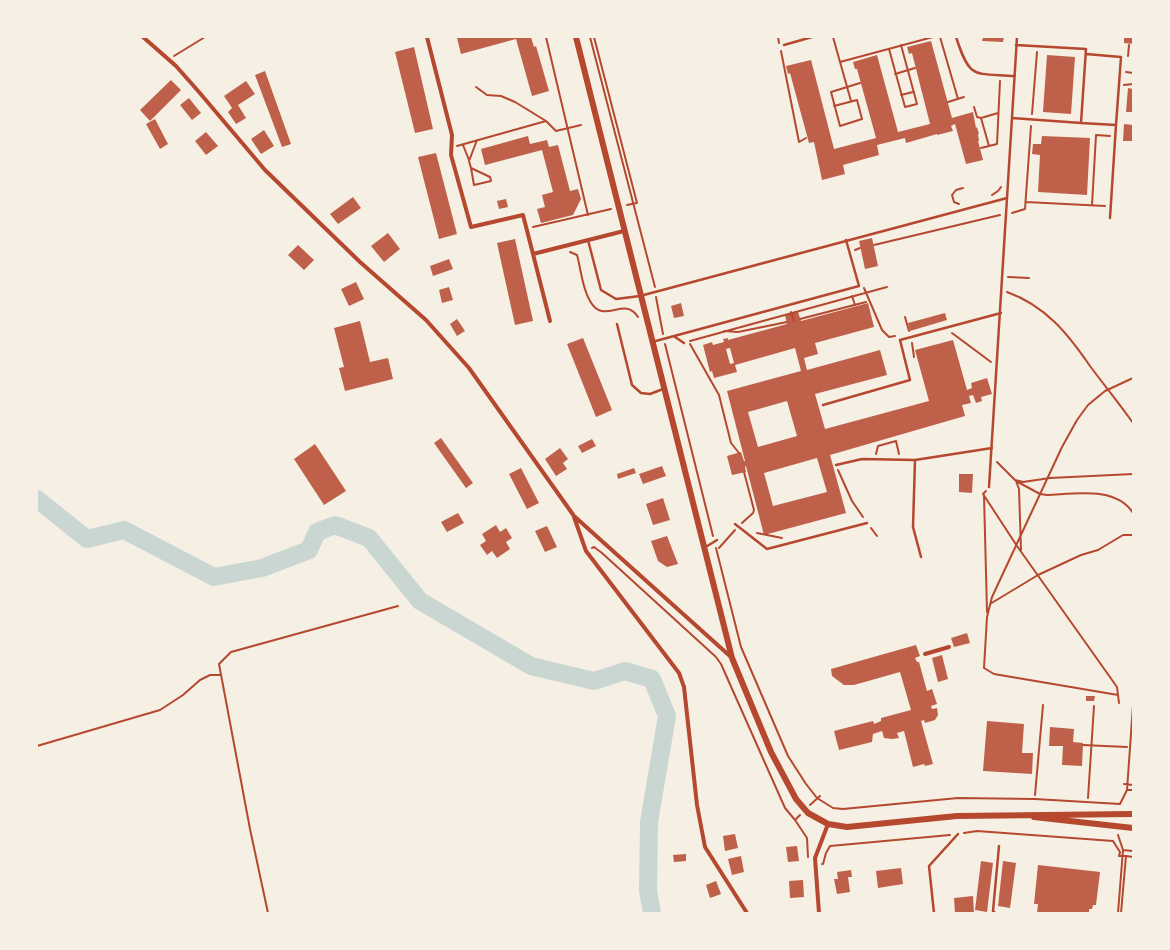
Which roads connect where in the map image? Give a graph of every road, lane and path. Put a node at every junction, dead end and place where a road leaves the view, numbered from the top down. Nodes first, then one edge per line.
1 (144, 37) edge
2 (205, 37) edge
3 (427, 37) edge
4 (546, 37) edge
5 (576, 37) edge
6 (590, 37) edge
7 (778, 37) edge
8 (812, 37) edge
9 (833, 37) edge
10 (933, 37) edge
11 (940, 37) edge
12 (956, 37) edge
13 (1017, 37) edge
14 (784, 45) dead end
15 (1016, 45) junction
16 (901, 46) junction
17 (889, 49) junction
18 (1086, 54) junction
19 (168, 59) junction
20 (840, 62) junction
21 (915, 68) dead end
22 (908, 70) junction
23 (1126, 72) dead end
24 (1133, 73) edge
25 (896, 74) junction
26 (1001, 75) junction
27 (1014, 76) junction
28 (860, 84) dead end
29 (476, 87) dead end
30 (847, 87) junction
31 (914, 92) junction
32 (901, 95) junction
33 (964, 97) dead end
34 (958, 99) junction
35 (851, 101) junction
36 (948, 102) dead end
37 (834, 106) junction
38 (974, 107) dead end
39 (998, 113) junction
40 (1032, 113) dead end
41 (1038, 114) dead end
42 (981, 118) junction
43 (1012, 118) junction
44 (546, 121) junction
45 (1081, 123) junction
46 (581, 125) dead end
47 (1116, 125) junction
48 (568, 129) junction
49 (1116, 136) junction
50 (806, 138) dead end
51 (477, 140) junction
52 (463, 145) junction
53 (989, 146) junction
54 (456, 147) dead end
55 (981, 148) dead end
56 (469, 160) junction
57 (471, 168) junction
58 (1002, 183) dead end
59 (963, 188) dead end
60 (990, 196) dead end
61 (1007, 198) junction
62 (1026, 202) dead end
63 (960, 204) dead end
64 (1092, 205) junction
65 (1111, 206) junction
66 (1025, 210) dead end
67 (1006, 214) junction
68 (588, 215) dead end
69 (1001, 215) junction
70 (1110, 218) dead end
71 (1001, 222) dead end
72 (624, 231) junction
73 (588, 240) junction
74 (846, 240) junction
75 (874, 245) dead end
76 (567, 251) dead end
77 (533, 254) junction
78 (1003, 276) junction
79 (1029, 278) dead end
80 (887, 287) dead end
81 (1002, 290) junction
82 (656, 292) junction
83 (865, 292) junction
84 (640, 296) junction
85 (852, 296) junction
86 (866, 302) dead end
87 (855, 305) junction
88 (791, 312) junction
89 (1001, 313) junction
90 (905, 317) dead end
91 (800, 319) dead end
92 (638, 320) dead end
93 (550, 321) dead end
94 (794, 321) dead end
95 (787, 322) dead end
96 (617, 324) dead end
97 (916, 330) dead end
98 (720, 331) junction
99 (959, 331) dead end
100 (909, 332) junction
101 (952, 332) junction
102 (902, 334) dead end
103 (945, 334) dead end
104 (674, 336) junction
105 (896, 336) dead end
106 (664, 339) junction
107 (919, 341) dead end
108 (651, 343) junction
109 (684, 343) dead end
110 (992, 355) dead end
111 (914, 357) dead end
112 (1133, 378) edge
113 (663, 389) junction
114 (1109, 390) junction
115 (823, 405) dead end
116 (1133, 423) edge
117 (992, 448) junction
118 (739, 452) dead end
119 (874, 459) junction
120 (901, 460) junction
121 (915, 460) junction
122 (836, 465) joint
123 (744, 472) dead end
124 (1133, 474) edge
125 (1047, 479) junction
126 (1016, 480) junction
127 (989, 487) joint
128 (984, 494) junction
129 (1040, 494) junction
130 (1133, 513) edge
131 (574, 516) junction
132 (867, 523) junction
133 (735, 524) dead end
134 (738, 527) junction
135 (755, 532) dead end
136 (1133, 535) edge
137 (877, 536) dead end
138 (786, 538) dead end
139 (1020, 539) junction
140 (717, 540) dead end
141 (714, 543) junction
142 (1017, 546) junction
143 (704, 548) junction
144 (719, 548) dead end
145 (586, 551) junction
146 (1022, 553) junction
147 (921, 557) dead end
148 (1038, 575) junction
149 (990, 604) junction
150 (398, 606) dead end
151 (988, 617) junction
152 (949, 647) dead end
153 (925, 654) dead end
154 (732, 658) junction
155 (221, 674) junction
156 (1118, 695) junction
157 (1119, 703) dead end
158 (1043, 705) dead end
159 (1094, 706) dead end
160 (1083, 745) dead end
161 (1092, 745) junction
162 (37, 746) edge
163 (1127, 747) dead end
164 (1124, 784) dead end
165 (1133, 784) edge
166 (1128, 790) dead end
167 (1133, 790) edge
168 (1035, 795) dead end
169 (818, 797) junction
170 (1088, 798) dead end
171 (1120, 804) dead end
172 (805, 810) junction
173 (1133, 814) edge
174 (1011, 815) junction
175 (795, 820) junction
176 (828, 824) junction
177 (1133, 828) edge
178 (958, 834) junction
179 (999, 846) dead end
180 (1124, 850) dead end
181 (1133, 851) edge
182 (1126, 856) junction
183 (1133, 857) edge
184 (815, 864) junction
185 (268, 913) edge
186 (747, 913) edge
187 (819, 913) edge
188 (934, 913) edge
189 (995, 913) edge
190 (1121, 913) edge

1 - 19 street
2 - 19 path
3 - 77 street
4 - 48 path
5 - 72 street
6 - 82 path
7 - 50 path
8 - 14 lane
9 - 20 path
10 - 16 path
11 - 34 path
12 - 26 lane
13 - 15 lane
15 - 18 lane
15 - 27 lane
16 - 17 path
16 - 22 path
17 - 20 path
17 - 25 path
18 - 45 lane
18 - 47 lane
19 - 131 street
20 - 30 path
21 - 22 path
22 - 25 path
22 - 31 path
23 - 24 path
25 - 32 path
26 - 27 lane
26 - 39 path
27 - 43 lane
28 - 30 path
29 - 44 path
30 - 35 path
30 - 37 path
31 - 32 path
31 - 32 path
33 - 34 path
34 - 36 path
35 - 37 path
35 - 37 path
38 - 42 path
39 - 42 path
39 - 53 path
40 - 41 path
42 - 53 path
43 - 45 lane
43 - 61 lane
44 - 48 path
44 - 51 path
45 - 47 lane
46 - 48 path
47 - 49 lane
48 - 68 path
49 - 64 path
49 - 65 lane
51 - 52 path
51 - 56 path
52 - 54 path
52 - 56 path
53 - 55 path
56 - 57 path
57 - 57 path
58 - 60 path
59 - 63 path
61 - 67 lane
61 - 74 lane
62 - 64 path
64 - 65 path
65 - 70 lane
66 - 67 path
67 - 69 path
67 - 78 lane
69 - 71 path
69 - 75 path
72 - 73 street
72 - 84 street
73 - 77 street
73 - 84 lane
74 - 82 lane
74 - 104 lane
76 - 92 path
77 - 93 street
78 - 79 path
78 - 81 lane
80 - 83 path
81 - 89 lane
81 - 114 path
82 - 84 lane
82 - 106 path
83 - 85 path
83 - 105 path
84 - 108 street
85 - 87 path
85 - 88 path
86 - 87 path
87 - 91 path
88 - 94 path
88 - 98 path
89 - 115 lane
89 - 117 lane
90 - 100 path
95 - 98 path
96 - 113 lane
97 - 100 path
98 - 118 path
99 - 101 path
100 - 102 path
101 - 103 path
101 - 110 path
104 - 106 lane
104 - 109 lane
106 - 108 lane
106 - 141 path
107 - 111 path
108 - 113 street
112 - 114 path
113 - 143 street
114 - 116 path
114 - 125 path
117 - 121 lane
117 - 126 path
117 - 127 lane
119 - 120 lane
119 - 120 path
119 - 122 lane
120 - 121 lane
121 - 147 lane
122 - 132 path
123 - 134 path
124 - 125 path
125 - 126 path
125 - 129 path
126 - 129 path
126 - 139 path
127 - 128 path
128 - 142 path
128 - 151 path
129 - 130 path
129 - 139 path
131 - 145 street
131 - 154 street
132 - 134 lane
132 - 137 path
133 - 134 lane
134 - 144 path
135 - 138 path
136 - 148 path
139 - 142 path
139 - 146 path
140 - 141 lane
141 - 143 lane
141 - 169 path
142 - 146 path
142 - 149 path
143 - 154 street
145 - 175 path
145 - 186 street
146 - 148 path
148 - 149 path
148 - 156 path
149 - 151 path
150 - 155 path
151 - 156 path
152 - 153 street
154 - 172 street
155 - 162 path
155 - 185 path
156 - 157 path
158 - 168 path
159 - 161 path
160 - 161 path
161 - 163 path
161 - 170 path
164 - 165 path
166 - 167 path
169 - 171 path
169 - 172 path
172 - 175 path
172 - 176 street
173 - 174 street
174 - 176 street
174 - 177 street
175 - 184 path
176 - 184 street
178 - 182 path
178 - 184 path
178 - 188 lane
179 - 189 lane
180 - 181 path
182 - 183 path
182 - 190 path
184 - 187 street

